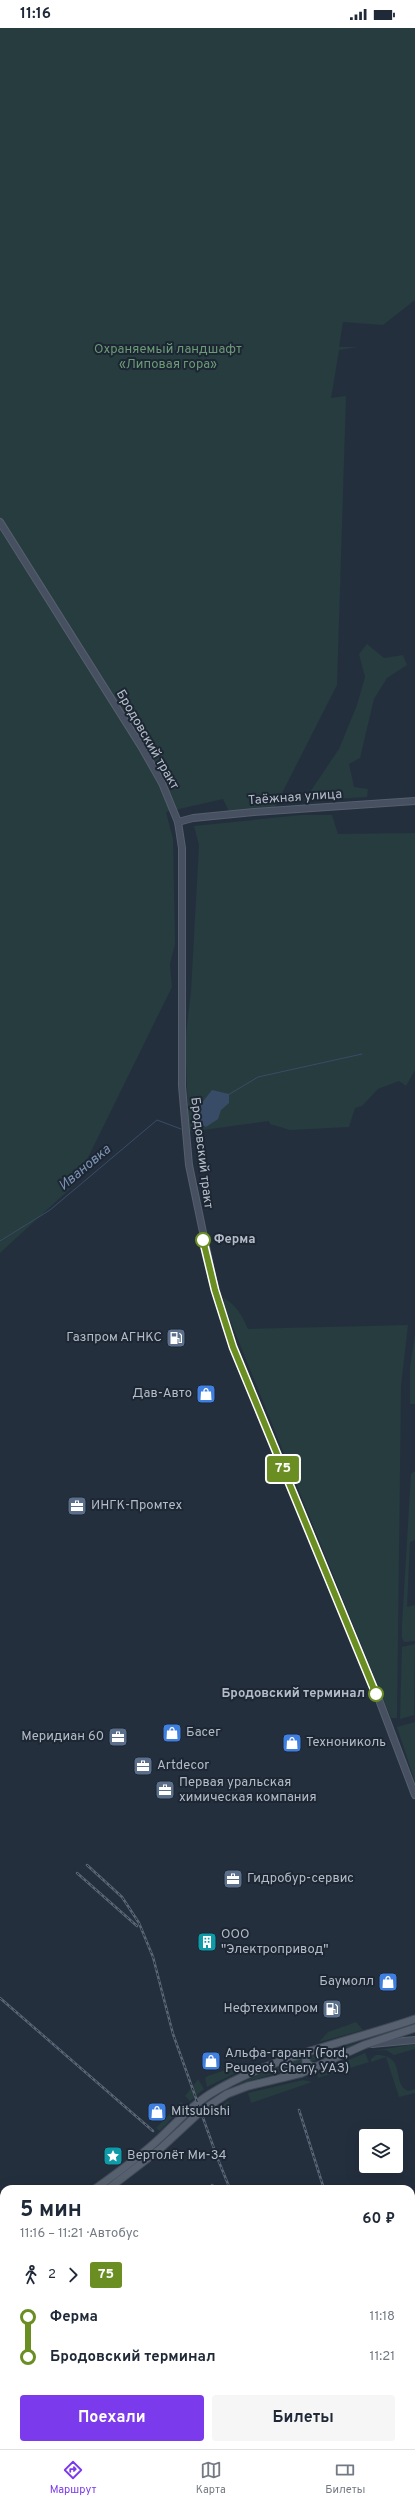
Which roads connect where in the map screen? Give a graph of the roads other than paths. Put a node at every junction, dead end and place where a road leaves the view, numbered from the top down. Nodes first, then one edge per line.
1 (0, 522) edge
2 (415, 801) edge
3 (178, 822) junction
4 (415, 1795) edge
5 (415, 2019) edge
6 (415, 2028) edge
7 (415, 2040) edge
8 (364, 2045) junction
9 (310, 2051) junction
10 (279, 2062) junction
11 (316, 2067) junction
12 (283, 2078) junction
13 (100, 2185) edge
14 (113, 2185) edge

1 - 3 street, Бродовский тракт
2 - 3 street, Таёжная улица
3 - 4 street, Бродовский тракт
5 - 9 main road
6 - 8 main road
7 - 8 street
8 - 11 main road
9 - 10 main road
9 - 11 main road
10 - 12 main road
10 - 13 main road
11 - 12 main road
12 - 14 main road

